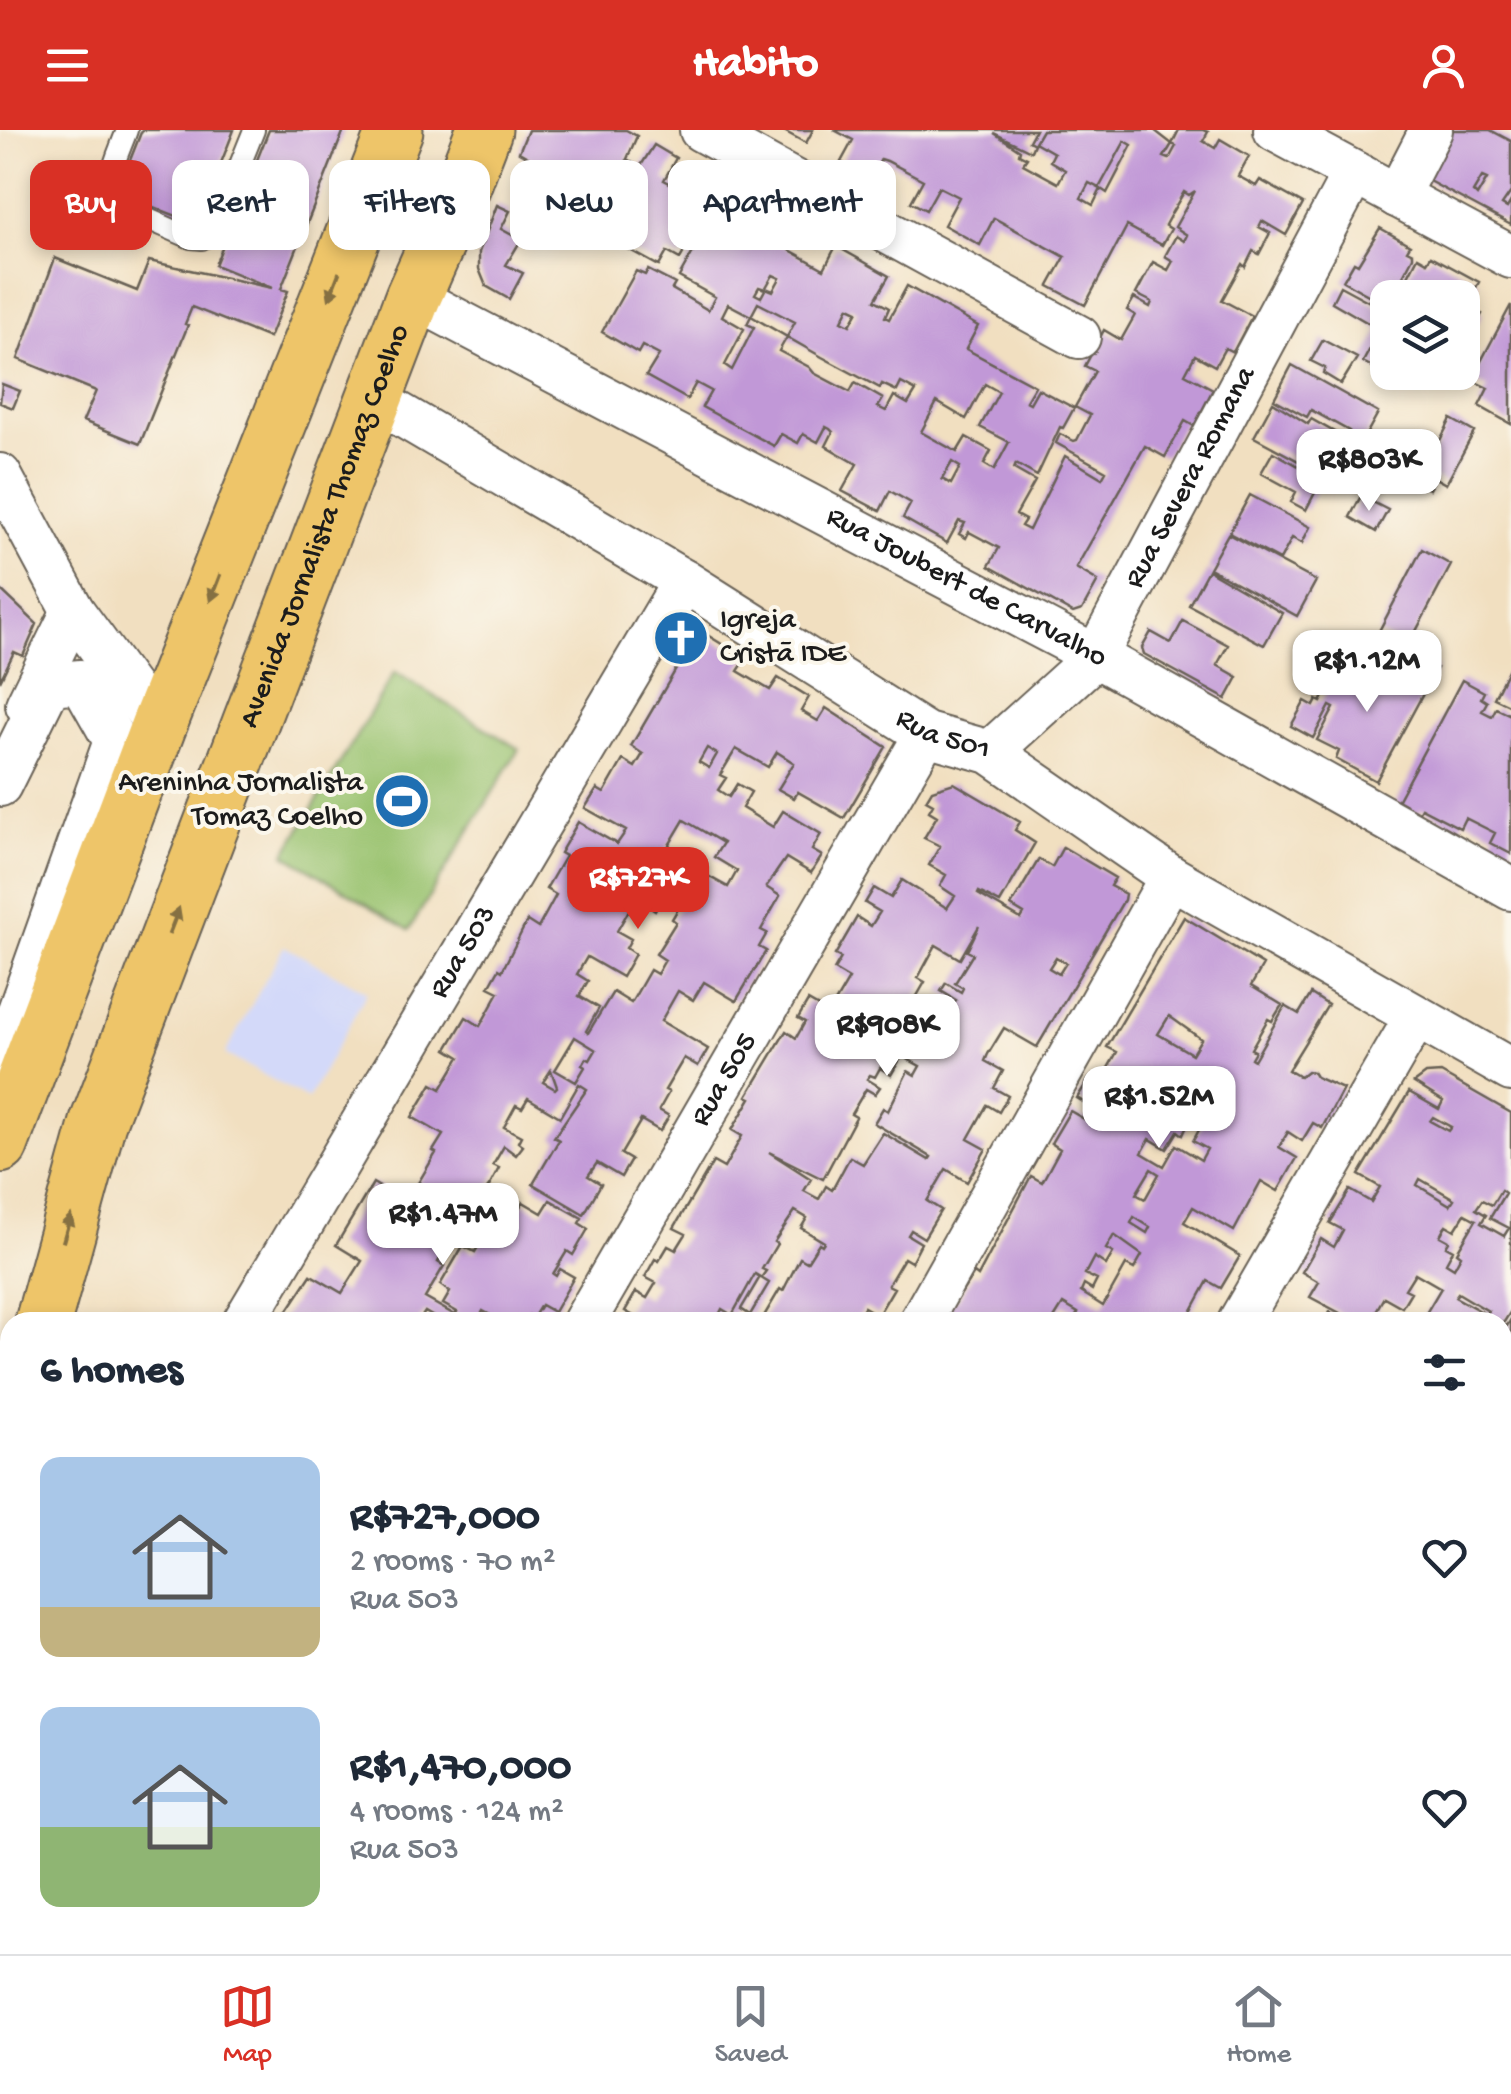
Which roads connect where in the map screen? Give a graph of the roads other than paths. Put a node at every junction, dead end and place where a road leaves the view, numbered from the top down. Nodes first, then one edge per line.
1 (128, 130) edge
2 (254, 130) edge
3 (484, 130) edge
4 (702, 130) edge
5 (1275, 130) edge
6 (1431, 130) edge
7 (391, 141) edge
8 (422, 160) edge
9 (473, 160) edge
10 (1354, 174) junction
11 (1398, 196) junction
12 (434, 250) edge
13 (1511, 256) edge
14 (413, 297) junction
15 (1079, 337) dead end
16 (374, 399) junction
17 (0, 475) edge
18 (684, 581) junction
19 (73, 611) junction
20 (1096, 656) junction
21 (158, 727) junction
22 (926, 734) junction
23 (990, 752) junction
24 (0, 759) edge
25 (0, 784) edge
26 (1171, 877) junction
27 (1511, 889) edge
28 (1416, 1017) junction
29 (0, 1064) edge
30 (1511, 1070) edge
31 (0, 1145) edge
32 (46, 1312) edge
33 (250, 1312) edge
34 (590, 1312) edge
35 (926, 1312) edge
36 (1245, 1312) edge

1 - 2 lane
3 - 9 main road, Avenida Jornalista Thomaz Coelho
4 - 15 street
5 - 10 street
6 - 11 street
7 - 8 main road
7 -> 21 main road
10 - 11 street
10 - 20 street, Rua Severa Romana
11 - 13 street
12 - 14 main road, Avenida Jornalista Thomaz Coelho
14 - 16 main road, Avenida Jornalista Thomaz Coelho
14 - 20 street, Rua Joubert de Carvalho
16 - 18 street, Rua 501
32 -> 16 main road, Avenida Jornalista Thomaz Coelho
17 - 19 street
18 - 22 street, Rua 501
18 - 33 street, Rua 503
19 - 21 street
19 - 24 street
20 - 23 street, Rua Severa Romana
20 - 27 street, Rua Joubert de Carvalho
21 - 31 main road
22 - 23 street, Rua 501
22 - 34 street, Rua 505
23 - 26 street, Rua 501
25 - 29 street
26 - 28 street, Rua 501
26 - 35 street
28 - 30 street, Rua 501
28 - 36 street

